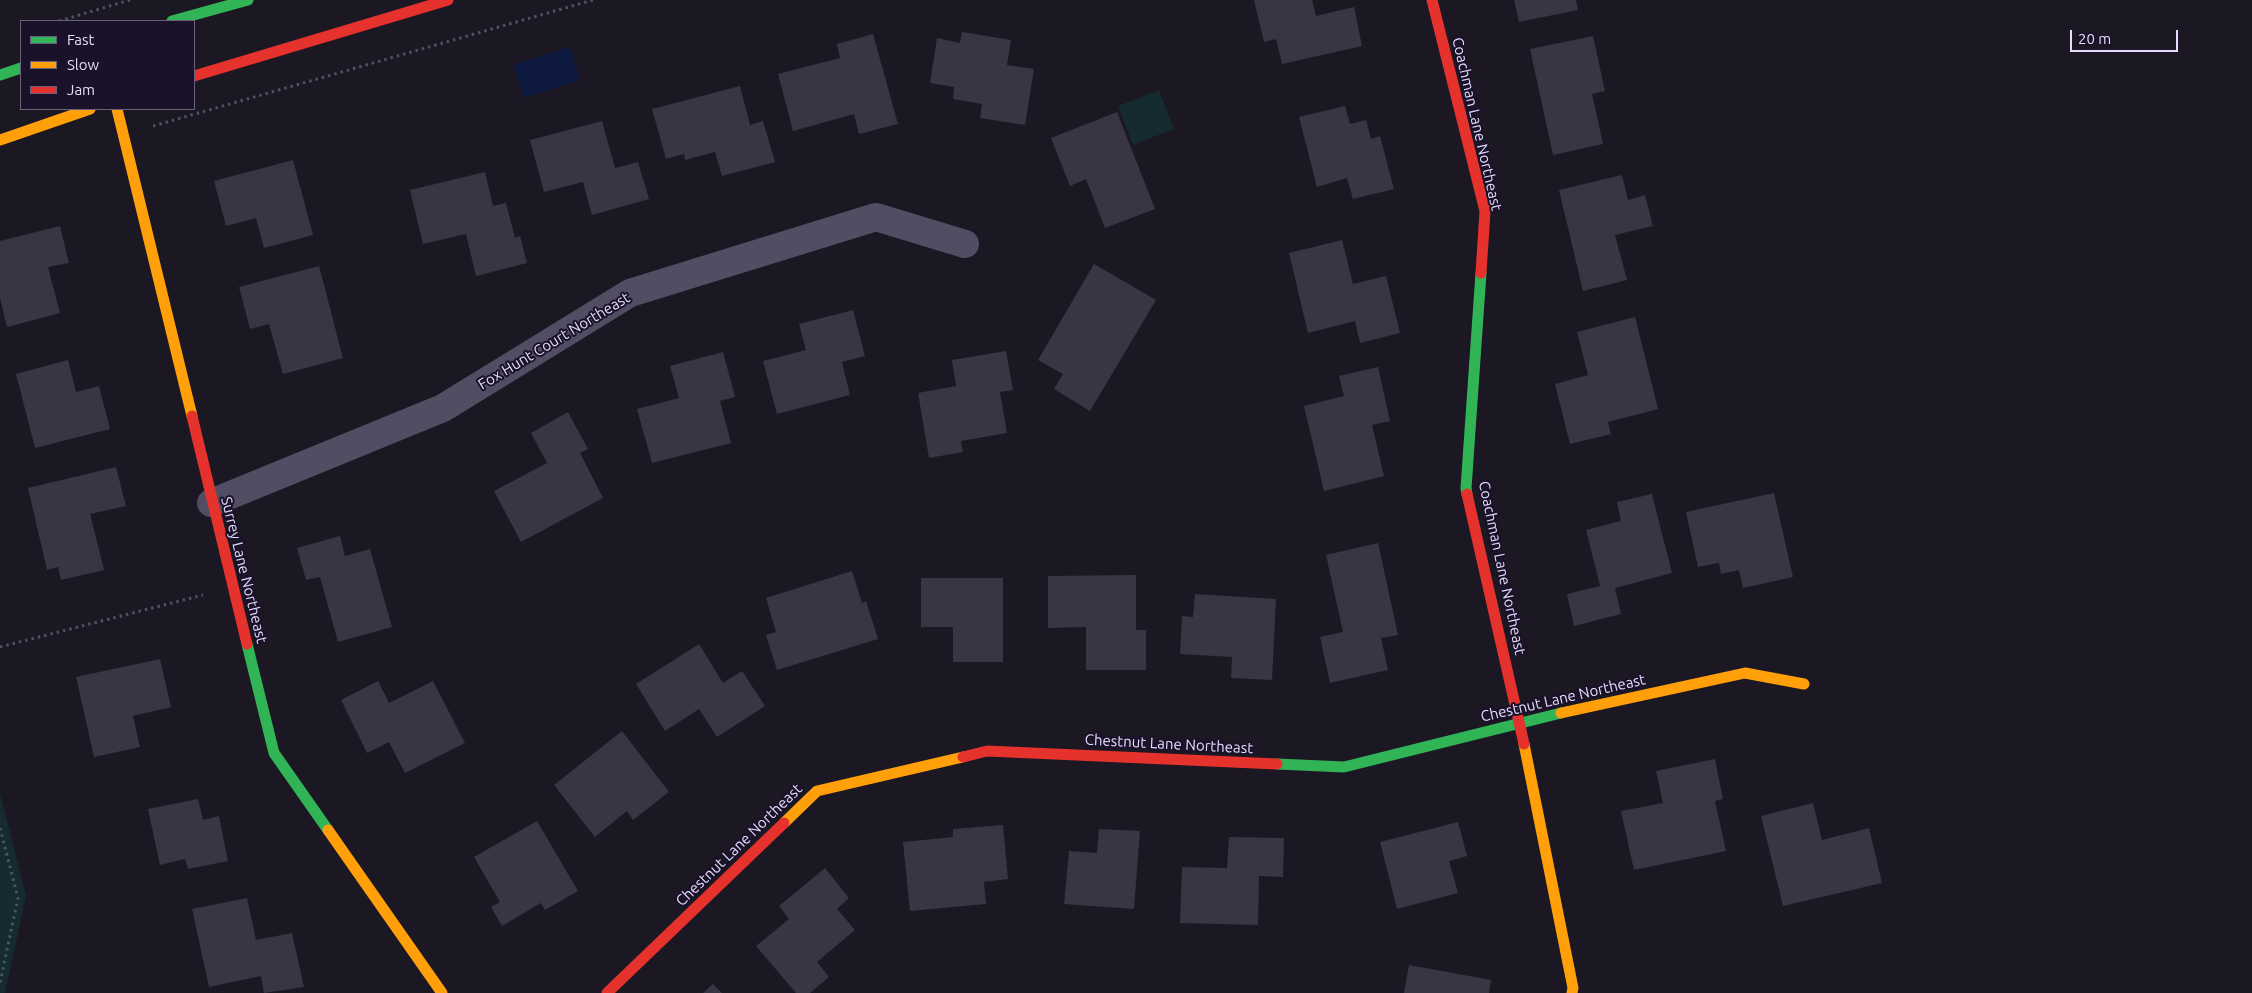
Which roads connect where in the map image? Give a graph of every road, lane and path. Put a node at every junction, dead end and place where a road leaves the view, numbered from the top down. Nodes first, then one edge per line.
1 (130, 0) edge
2 (248, 0) edge
3 (448, 0) edge
4 (593, 0) edge
5 (1432, 0) edge
6 (62, 20) edge
7 (176, 20) edge
8 (20, 68) edge
9 (0, 75) edge
10 (195, 76) edge
11 (87, 110) edge
12 (117, 110) edge
13 (122, 134) junction
14 (0, 140) edge
15 (965, 244) dead end
16 (212, 503) junction
17 (204, 595) dead end
18 (0, 647) edge
19 (1804, 684) dead end
20 (1520, 722) junction
21 (0, 828) edge
22 (0, 983) edge
23 (442, 993) edge
24 (607, 993) edge
25 (1572, 993) edge

1 - 6 path
2 - 7 street
3 - 10 street
4 - 13 path
5 - 20 street, Coachman Lane Northeast
8 - 9 street
11 - 14 street
12 - 13 street, Surrey Lane Northeast
13 - 16 street, Surrey Lane Northeast
15 - 16 street, Fox Hunt Court Northeast
16 - 23 street, Surrey Lane Northeast
17 - 18 path
19 - 20 street, Chestnut Lane Northeast
20 - 24 street, Chestnut Lane Northeast
20 - 25 street, Coachman Lane Northeast
21 - 22 path

